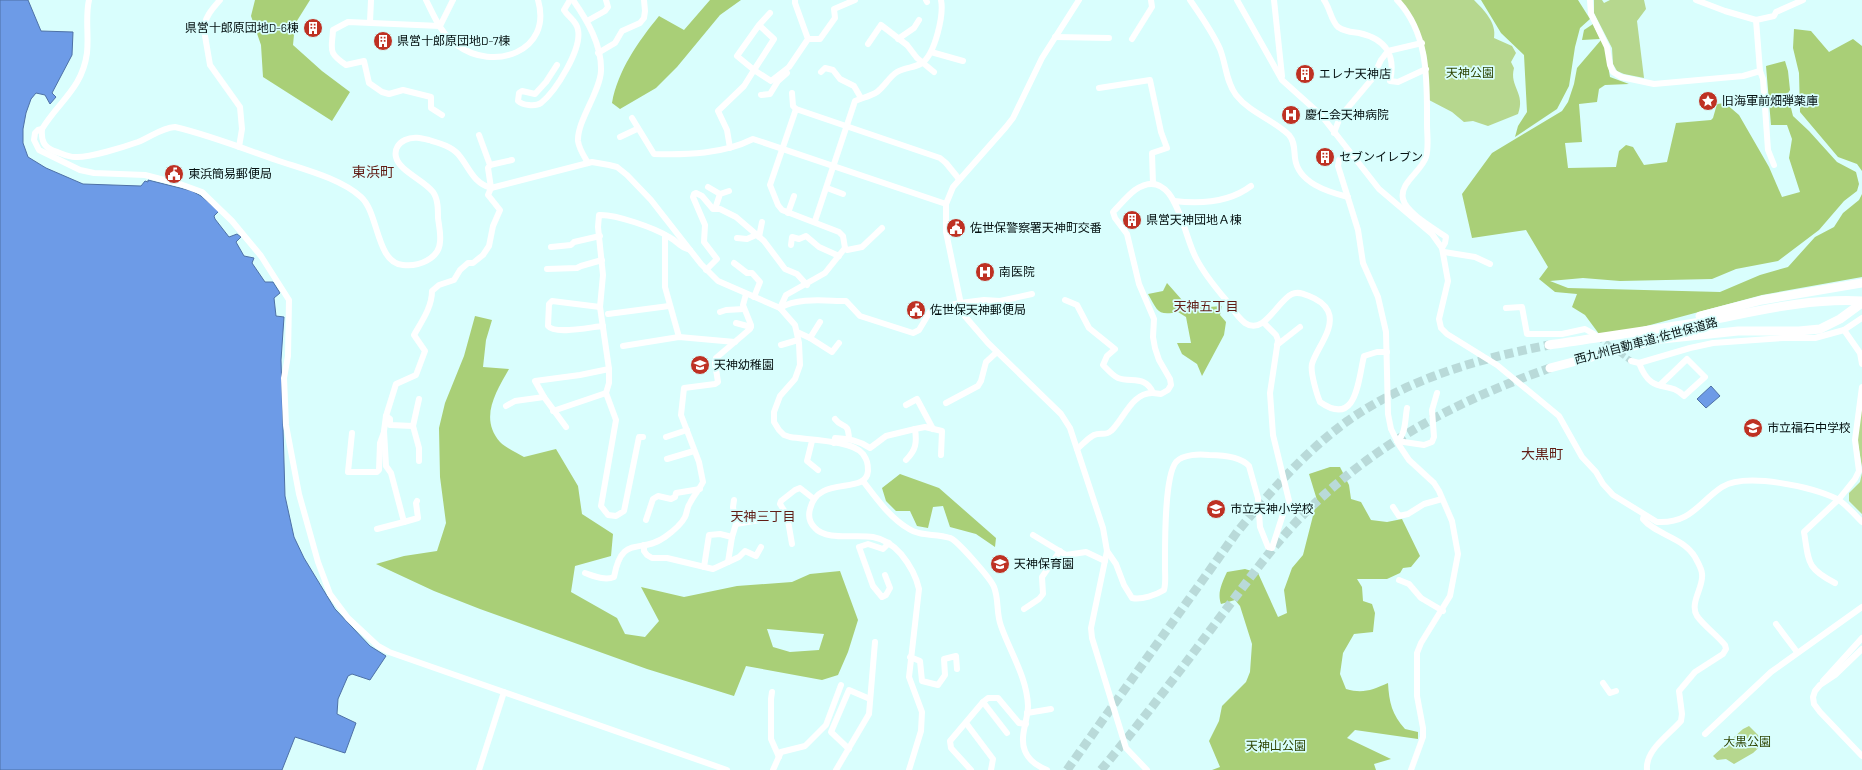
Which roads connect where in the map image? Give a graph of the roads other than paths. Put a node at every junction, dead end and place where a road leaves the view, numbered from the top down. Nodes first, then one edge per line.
1 (89, 0) edge
2 (220, 0) edge
3 (371, 0) edge
4 (426, 0) edge
5 (453, 0) edge
6 (538, 0) edge
7 (570, 0) edge
8 (573, 0) edge
9 (606, 0) edge
10 (644, 0) edge
11 (795, 0) edge
12 (855, 0) edge
13 (941, 0) edge
14 (1079, 0) edge
15 (1151, 0) edge
16 (1190, 0) edge
17 (1237, 0) edge
18 (1274, 0) edge
19 (1324, 0) edge
20 (1397, 0) edge
21 (1590, 0) edge
22 (1696, 0) edge
23 (1803, 0) edge
24 (770, 13) dead end
25 (919, 20) dead end
26 (1756, 20) junction
27 (587, 21) junction
28 (370, 22) junction
29 (758, 25) junction
30 (440, 26) junction
31 (1055, 37) junction
32 (1109, 38) dead end
33 (808, 39) junction
34 (898, 39) junction
35 (1132, 39) dead end
36 (1422, 43) junction
37 (868, 44) dead end
38 (1388, 51) junction
39 (931, 52) junction
40 (598, 53) junction
41 (798, 53) junction
42 (963, 61) dead end
43 (924, 62) junction
44 (557, 65) dead end
45 (1426, 69) junction
46 (754, 70) junction
47 (1760, 71) junction
48 (821, 72) dead end
49 (934, 72) dead end
50 (1282, 80) junction
51 (1099, 88) dead end
52 (792, 93) dead end
53 (761, 95) dead end
54 (861, 98) junction
55 (796, 109) junction
56 (442, 115) dead end
57 (632, 118) dead end
58 (846, 126) junction
59 (42, 129) junction
60 (637, 129) junction
61 (1334, 132) junction
62 (479, 135) dead end
63 (620, 137) dead end
64 (239, 147) junction
65 (728, 148) junction
66 (782, 148) junction
67 (1347, 150) junction
68 (512, 160) dead end
69 (588, 163) junction
70 (490, 165) junction
71 (1774, 165) dead end
72 (834, 166) junction
73 (959, 179) junction
74 (1153, 184) junction
75 (1251, 186) dead end
76 (708, 187) dead end
77 (491, 188) junction
78 (827, 188) junction
79 (729, 191) dead end
80 (720, 194) junction
81 (843, 194) dead end
82 (794, 196) dead end
83 (1348, 197) junction
84 (1174, 201) junction
85 (946, 204) junction
86 (715, 209) junction
87 (788, 213) junction
88 (762, 222) dead end
89 (815, 222) junction
90 (882, 228) dead end
91 (665, 235) junction
92 (600, 236) junction
93 (757, 236) junction
94 (737, 238) dead end
95 (791, 245) dead end
96 (551, 247) dead end
97 (845, 248) junction
98 (690, 250) junction
99 (1443, 250) junction
100 (839, 256) junction
101 (602, 260) junction
102 (734, 263) dead end
103 (1490, 264) dead end
104 (547, 269) dead end
105 (706, 270) junction
106 (1862, 283) edge
107 (807, 284) junction
108 (746, 294) junction
109 (1032, 294) dead end
110 (754, 297) junction
111 (1065, 300) dead end
112 (1862, 302) edge
113 (960, 304) junction
114 (669, 306) junction
115 (600, 307) junction
116 (780, 308) junction
117 (1506, 308) dead end
118 (744, 309) junction
119 (720, 312) dead end
120 (608, 314) dead end
121 (1742, 314) junction
122 (1862, 318) edge
123 (736, 322) dead end
124 (820, 322) dead end
125 (1264, 323) junction
126 (603, 326) junction
127 (751, 327) junction
128 (1300, 327) dead end
129 (1660, 329) junction
130 (1844, 330) junction
131 (797, 332) junction
132 (1594, 334) tunnel mouth
133 (679, 337) junction
134 (810, 338) junction
135 (1662, 339) junction
136 (798, 340) junction
137 (735, 342) junction
138 (839, 342) dead end
139 (781, 345) dead end
140 (1277, 345) junction
141 (1549, 345) tunnel mouth
142 (623, 346) dead end
143 (997, 352) junction
144 (1387, 352) junction
145 (1631, 361) tunnel mouth
146 (1640, 363) junction
147 (1862, 364) edge
148 (1550, 368) tunnel mouth
149 (609, 369) junction
150 (1660, 385) junction
151 (1862, 387) edge
152 (606, 393) junction
153 (1154, 393) junction
154 (1437, 393) dead end
155 (544, 397) junction
156 (419, 399) dead end
157 (946, 404) dead end
158 (906, 405) dead end
159 (506, 406) dead end
160 (1407, 408) dead end
161 (553, 411) junction
162 (386, 416) junction
163 (835, 419) dead end
164 (413, 426) junction
165 (566, 427) dead end
166 (915, 429) junction
167 (933, 429) junction
168 (687, 430) junction
169 (384, 431) junction
170 (352, 433) dead end
171 (666, 437) dead end
172 (643, 438) dead end
173 (849, 439) junction
174 (812, 440) junction
175 (1397, 441) junction
176 (834, 443) junction
177 (1077, 449) junction
178 (694, 451) junction
179 (941, 455) dead end
180 (667, 459) dead end
181 (906, 460) dead end
182 (419, 461) dead end
183 (818, 470) dead end
184 (863, 481) junction
185 (700, 489) junction
186 (814, 499) junction
187 (1442, 499) junction
188 (734, 500) dead end
189 (1839, 500) junction
190 (417, 501) dead end
191 (1393, 507) dead end
192 (1644, 515) junction
193 (765, 519) dead end
194 (646, 520) dead end
195 (404, 522) junction
196 (1862, 522) edge
197 (736, 524) junction
198 (377, 528) dead end
199 (1033, 535) dead end
200 (732, 537) junction
201 (889, 543) junction
202 (792, 544) dead end
203 (644, 545) junction
204 (762, 547) dead end
205 (1060, 551) junction
206 (1107, 552) junction
207 (1105, 561) junction
208 (728, 562) junction
209 (704, 567) junction
210 (585, 573) dead end
211 (885, 575) dead end
212 (1399, 580) dead end
213 (1835, 583) dead end
214 (1862, 606) edge
215 (1024, 609) dead end
216 (1443, 611) junction
217 (1776, 624) dead end
218 (1862, 638) edge
219 (875, 642) dead end
220 (1862, 649) edge
221 (1797, 652) junction
222 (910, 657) junction
223 (957, 669) dead end
224 (1603, 683) dead end
225 (841, 685) dead end
226 (1820, 685) junction
227 (1616, 691) dead end
228 (504, 692) junction
229 (772, 692) dead end
230 (870, 699) junction
231 (983, 702) junction
232 (1051, 709) dead end
233 (1027, 713) junction
234 (966, 723) junction
235 (1026, 724) junction
236 (1007, 733) dead end
237 (1705, 734) dead end
238 (849, 749) junction
239 (1862, 756) edge
240 (778, 758) junction
241 (836, 768) edge
242 (479, 770) edge
243 (727, 770) edge
244 (773, 770) edge
245 (909, 770) edge
246 (971, 770) edge
247 (991, 770) edge
248 (1047, 770) edge
249 (1147, 770) edge
250 (1412, 770) edge
251 (1647, 770) edge

1 - 59 street
2 - 64 street
3 - 28 street
4 - 30 street
5 - 30 street
6 - 30 street
7 - 44 street
8 - 27 street
9 - 27 street
10 - 40 street
11 - 33 street
12 - 33 street
13 - 39 street
14 - 31 street
15 - 35 street
16 - 83 street
17 - 50 street
18 - 50 street
19 - 38 street
20 - 36 street
21 - 47 street
22 - 26 street
23 - 26 street
24 - 29 street
25 - 34 street
26 - 47 street
27 - 40 street
28 - 30 street
28 - 56 street
29 - 46 street
29 - 46 street
31 - 32 street
31 - 73 street
33 - 41 street
34 - 37 street
34 - 43 street
36 - 38 street
36 - 45 street
38 - 45 street
38 - 61 street
39 - 42 street
39 - 43 street
40 - 69 street
41 - 46 street
41 - 53 street
43 - 49 street
43 - 54 street
45 - 99 street
46 - 65 street
47 - 71 street
48 - 54 street
50 - 61 street
51 - 74 street
52 - 55 street
54 - 58 street
55 - 58 street
55 - 66 street
57 - 60 street
58 - 72 street
58 - 73 street
59 - 64 street
59 - 228 street
60 - 63 street
60 - 65 street
61 - 67 street
62 - 70 street
64 - 77 street
65 - 66 street
66 - 72 street
66 - 87 street
67 - 83 street
67 - 99 street
68 - 70 street
69 - 77 street
69 - 98 street
70 - 77 street
72 - 78 street
72 - 85 street
73 - 85 street
74 - 84 street
74 - 153 street
75 - 84 street
76 - 80 street
77 - 162 street
78 - 81 street
78 - 89 street
79 - 80 street
80 - 86 street
82 - 87 street
83 - 144 street
84 - 125 street
85 - 113 street
86 - 93 street
86 - 105 street
87 - 89 street
88 - 93 street
89 - 97 street
90 - 97 street
91 - 92 street
91 - 98 street
91 - 114 street
92 - 96 street
92 - 101 street
93 - 94 street
93 - 107 street
95 - 100 street
97 - 100 street
98 - 105 street
99 - 103 street
99 - 192 street
100 - 107 street
101 - 104 street
101 - 115 street
102 - 110 street
105 - 108 street
106 - 129 highway
107 - 116 street
108 - 110 street
108 - 118 street
109 - 113 street
110 - 116 street
111 - 153 street
112 - 121 highway, 西九州自動車道;佐世保道路
112 - 135 highway
113 - 116 street
113 - 143 street
114 - 120 street
114 - 133 street
115 - 126 street
115 - 126 street
116 - 131 street
117 - 132 street
118 - 119 street
118 - 127 street
121 - 129 highway, 西九州自動車道;佐世保道路
121 - 135 highway, 西九州自動車道;佐世保道路
122 - 130 street
123 - 127 street
124 - 134 street
125 - 140 street
125 - 144 street
126 - 149 street
127 - 137 street
128 - 140 street
129 - 141 highway, 西九州自動車道;佐世保道路
130 - 146 street
130 - 147 street
131 - 134 street
131 - 136 street
133 - 137 street
133 - 142 street
134 - 138 street
135 - 148 highway, 西九州自動車道;佐世保道路
136 - 139 street
136 - 174 street
137 - 168 street
140 - 206 street
143 - 157 street
143 - 177 street
144 - 175 street
145 - 146 street
146 - 150 street
149 - 152 street
149 - 155 street
150 - 150 street
151 - 189 street
152 - 161 street
152 - 172 street
153 - 177 street
154 - 175 street
155 - 159 street
155 - 161 street
156 - 164 street
158 - 167 street
160 - 175 street
161 - 165 street
162 - 164 street
162 - 169 street
163 - 173 street
164 - 182 street
166 - 167 street
166 - 173 street
166 - 181 street
167 - 179 street
168 - 171 street
168 - 178 street
169 - 170 street
169 - 195 street
173 - 176 street
174 - 176 street
174 - 183 street
175 - 187 street
176 - 184 street
177 - 206 street
178 - 180 street
178 - 185 street
184 - 186 street
184 - 233 street
185 - 194 street
185 - 203 street
186 - 201 street
186 - 202 street
187 - 191 street
187 - 216 street
188 - 197 street
189 - 192 street
189 - 196 street
189 - 213 street
190 - 195 street
192 - 251 street
193 - 197 street
195 - 198 street
197 - 200 street
199 - 205 street
200 - 208 street
200 - 209 street
201 - 211 street
201 - 222 street
203 - 209 street
203 - 210 street
204 - 208 street
205 - 207 street
205 - 215 street
206 - 207 street
207 - 249 street
208 - 209 street
212 - 216 street
214 - 221 street
216 - 250 street
217 - 221 street
218 - 226 street
219 - 230 street
220 - 226 street
221 - 237 street
222 - 223 street
222 - 245 street
224 - 227 street
225 - 240 street
226 - 239 street
228 - 242 street
228 - 243 street
229 - 240 street
230 - 238 street
230 - 238 street
231 - 234 street
231 - 235 street
231 - 236 street
232 - 233 street
233 - 235 street
234 - 246 street
234 - 247 street
235 - 248 street
238 - 241 street
240 - 244 street

